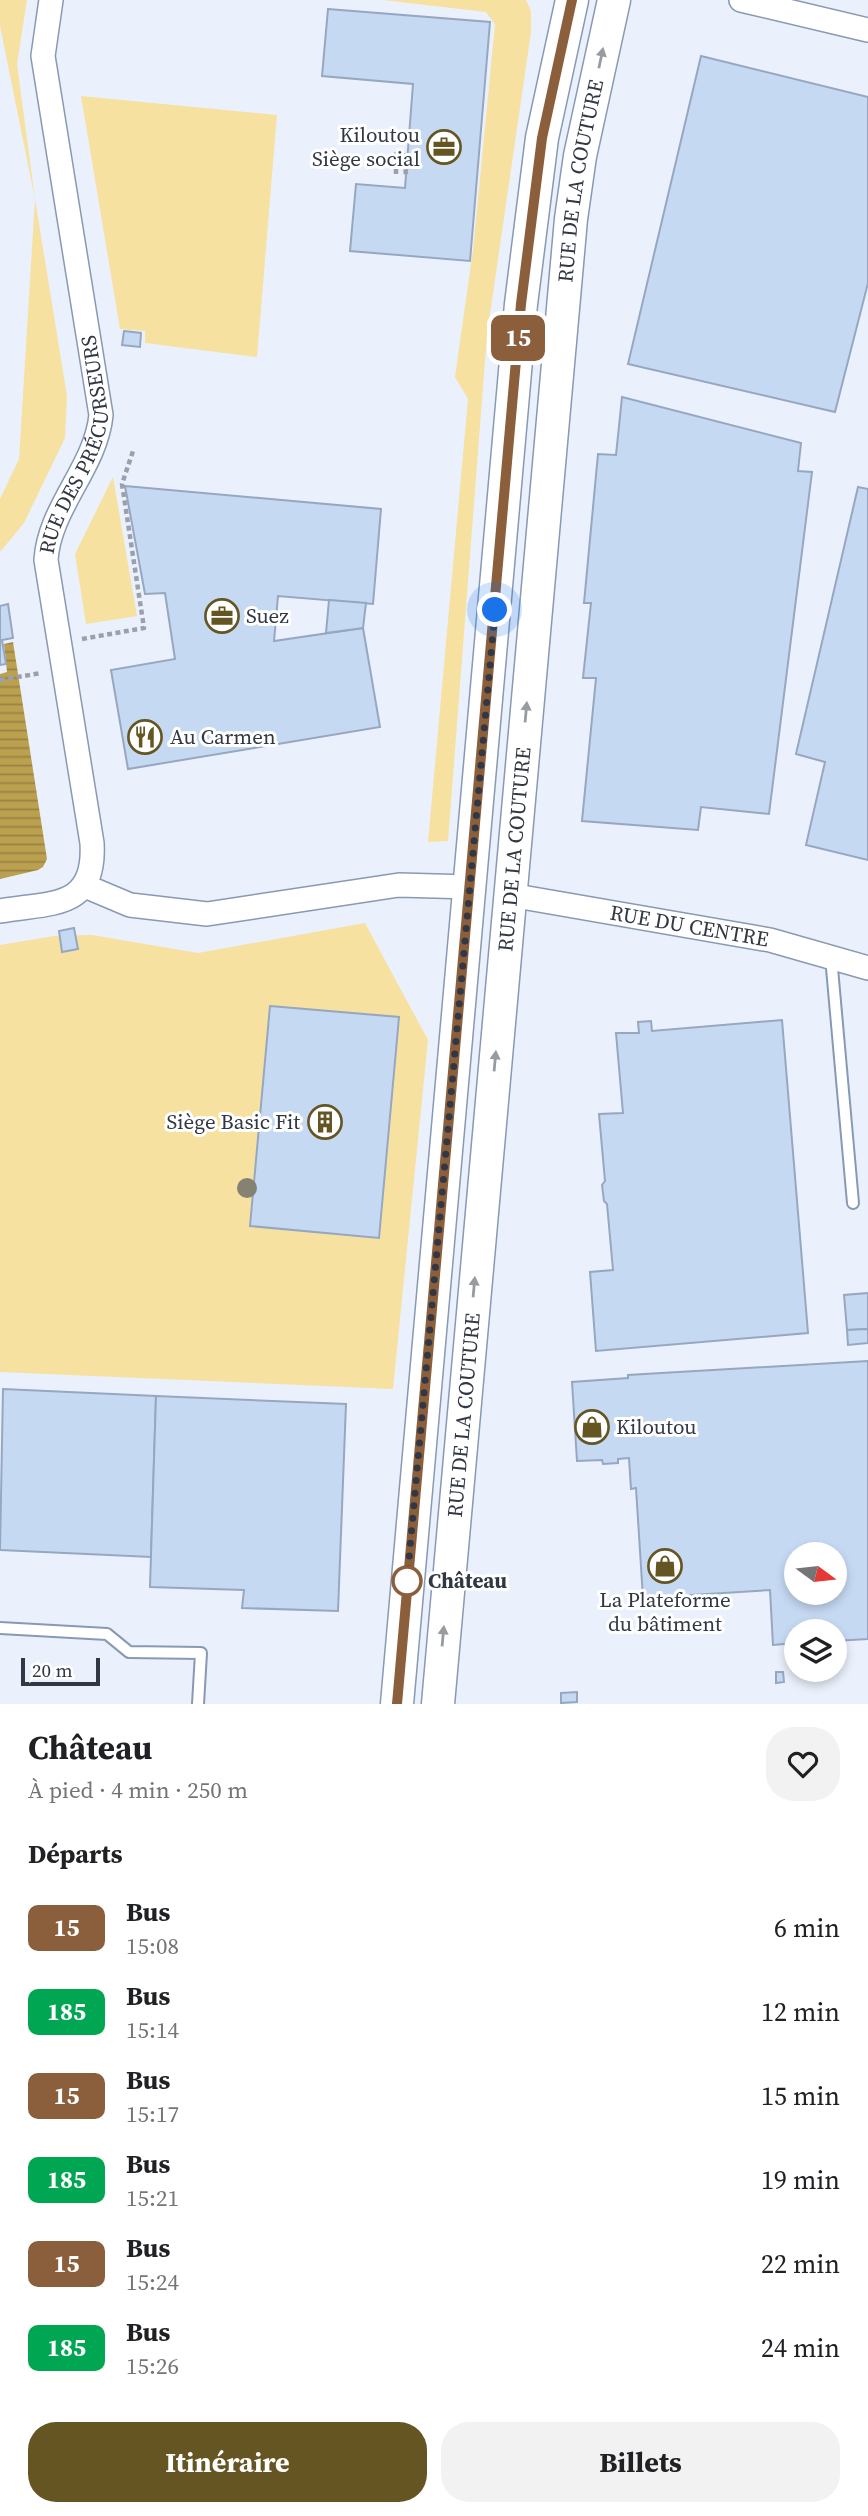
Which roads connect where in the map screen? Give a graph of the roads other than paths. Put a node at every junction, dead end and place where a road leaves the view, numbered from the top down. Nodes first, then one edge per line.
1 (51, 0) edge
2 (572, 0) edge
3 (614, 0) edge
4 (741, 0) edge
5 (868, 30) edge
6 (85, 886) junction
7 (471, 887) junction
8 (510, 895) junction
9 (0, 911) edge
10 (831, 957) junction
11 (868, 968) edge
12 (853, 1203) dead end
13 (0, 1628) edge
14 (198, 1704) edge
15 (397, 1704) edge
16 (438, 1704) edge

1 - 6 street, RUE DES PRÉCURSEURS
2 - 7 street, RUE DE LA COUTURE
8 -> 3 street, RUE DE LA COUTURE
4 - 5 street
6 - 7 street
6 - 9 street
7 - 15 street, RUE DE LA COUTURE
8 - 10 street, RUE DU CENTRE
16 -> 8 street, RUE DE LA COUTURE
10 - 11 street, RUE DU CENTRE
10 - 12 lane
13 - 14 lane

